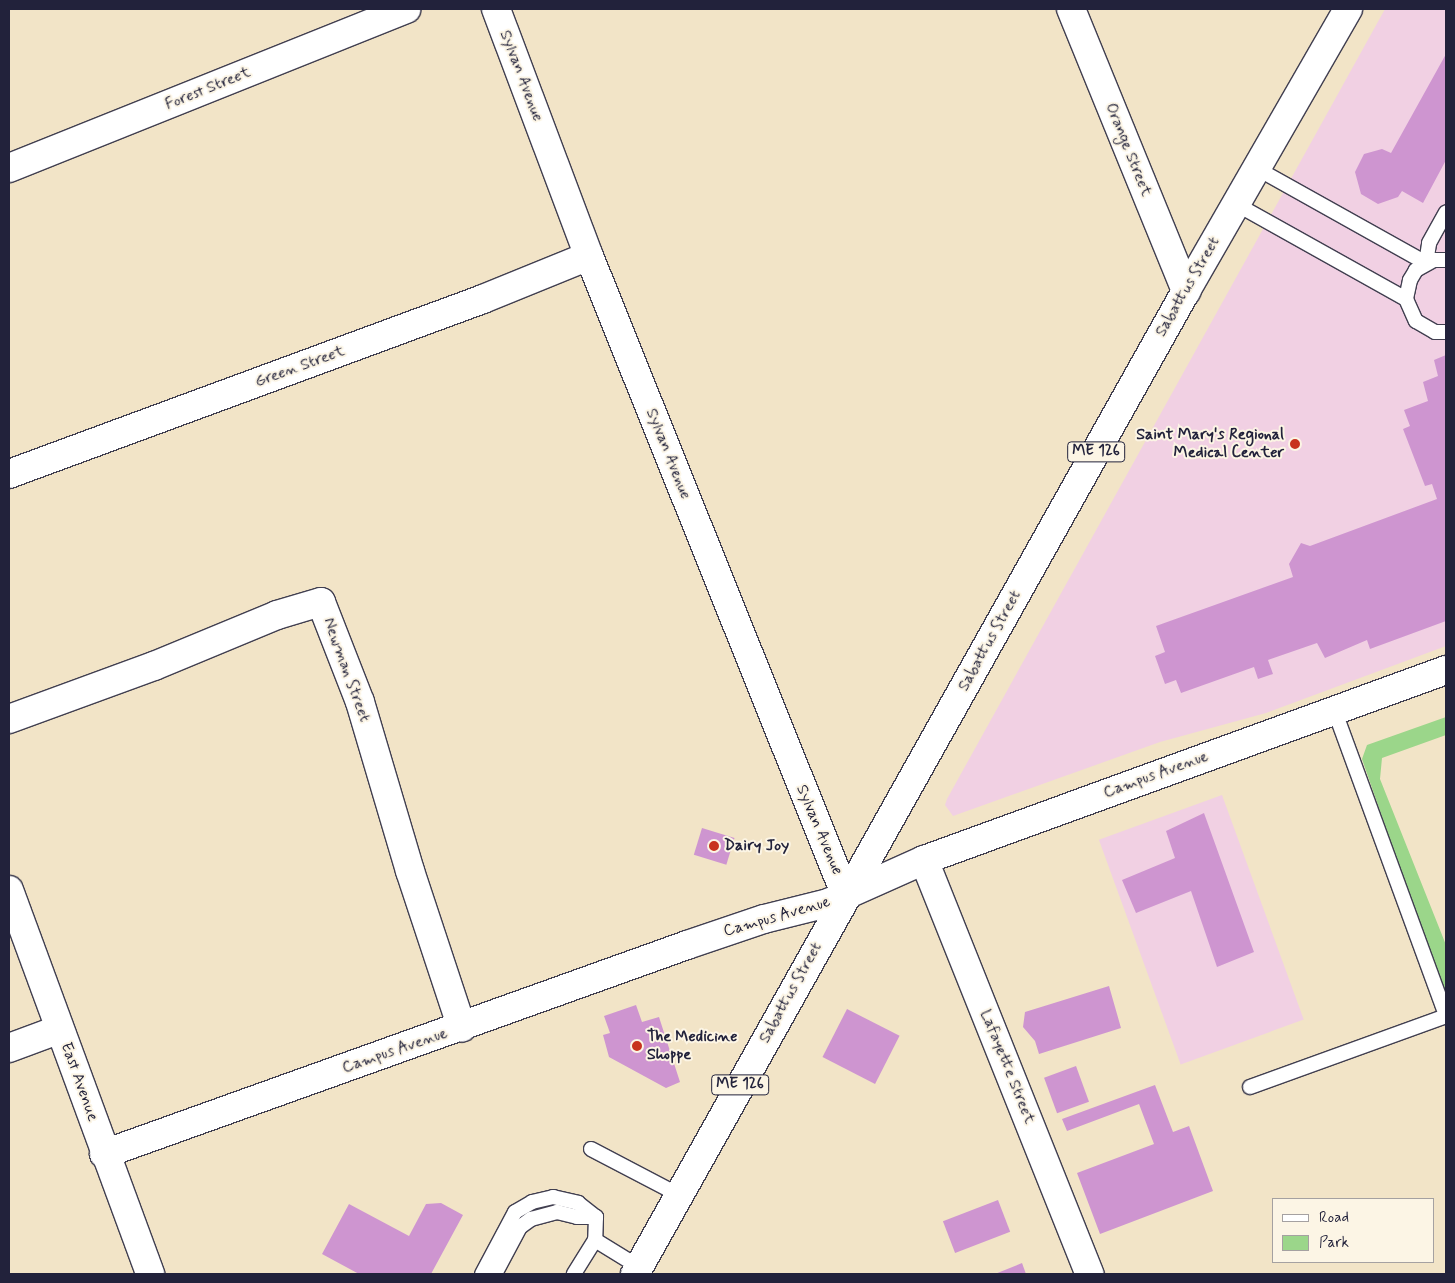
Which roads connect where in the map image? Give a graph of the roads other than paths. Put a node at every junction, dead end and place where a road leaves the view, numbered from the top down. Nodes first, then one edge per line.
1 (406, 9) edge
2 (496, 9) edge
3 (1071, 9) edge
4 (1348, 9) edge
5 (9, 168) edge
6 (1256, 168) junction
7 (1236, 204) junction
8 (1446, 212) edge
9 (589, 256) junction
10 (1446, 260) edge
11 (1426, 263) junction
12 (1186, 291) junction
13 (1406, 299) junction
14 (1446, 332) edge
15 (9, 474) edge
16 (1446, 670) edge
17 (1335, 712) junction
18 (9, 719) edge
19 (924, 860) junction
20 (9, 890) edge
21 (846, 896) junction
22 (1446, 1015) edge
23 (462, 1028) junction
24 (60, 1029) junction
25 (9, 1048) edge
26 (1250, 1087) dead end
27 (591, 1149) dead end
28 (104, 1154) junction
29 (679, 1195) junction
30 (596, 1217) junction
31 (595, 1240) junction
32 (576, 1270) edge
33 (637, 1271) edge
34 (150, 1274) edge
35 (482, 1274) edge
36 (495, 1274) edge
37 (567, 1274) edge
38 (1090, 1274) edge

1 - 5 street, Forest Street
2 - 9 street, Sylvan Avenue
3 - 12 street, Orange Street
4 - 6 street, Sabattus Street / ME 126
6 - 7 street, Sabattus Street / ME 126
6 - 11 lane
7 - 12 street, Sabattus Street / ME 126
7 - 13 lane
8 - 11 lane
9 - 15 street, Green Street
9 - 21 street, Sylvan Avenue
10 - 11 lane
11 - 13 lane
12 - 21 street, Sabattus Street / ME 126
13 - 14 lane
16 - 17 street, Campus Avenue
17 - 19 street, Campus Avenue
17 - 22 lane
18 - 23 street, Newman Street
19 - 21 street, Campus Avenue
19 - 38 street, Lafayette Street
20 - 24 street, East Avenue
21 - 23 street, Campus Avenue
21 - 29 street, Sabattus Street / ME 126
22 - 26 lane
23 - 28 street, Campus Avenue
24 - 25 street
24 - 28 street, East Avenue
27 - 29 lane
28 - 34 street, East Avenue
29 - 33 street, Sabattus Street / ME 126
30 - 31 lane
30 - 35 lane
30 - 36 lane
31 - 32 lane
31 - 33 lane
32 - 37 lane

